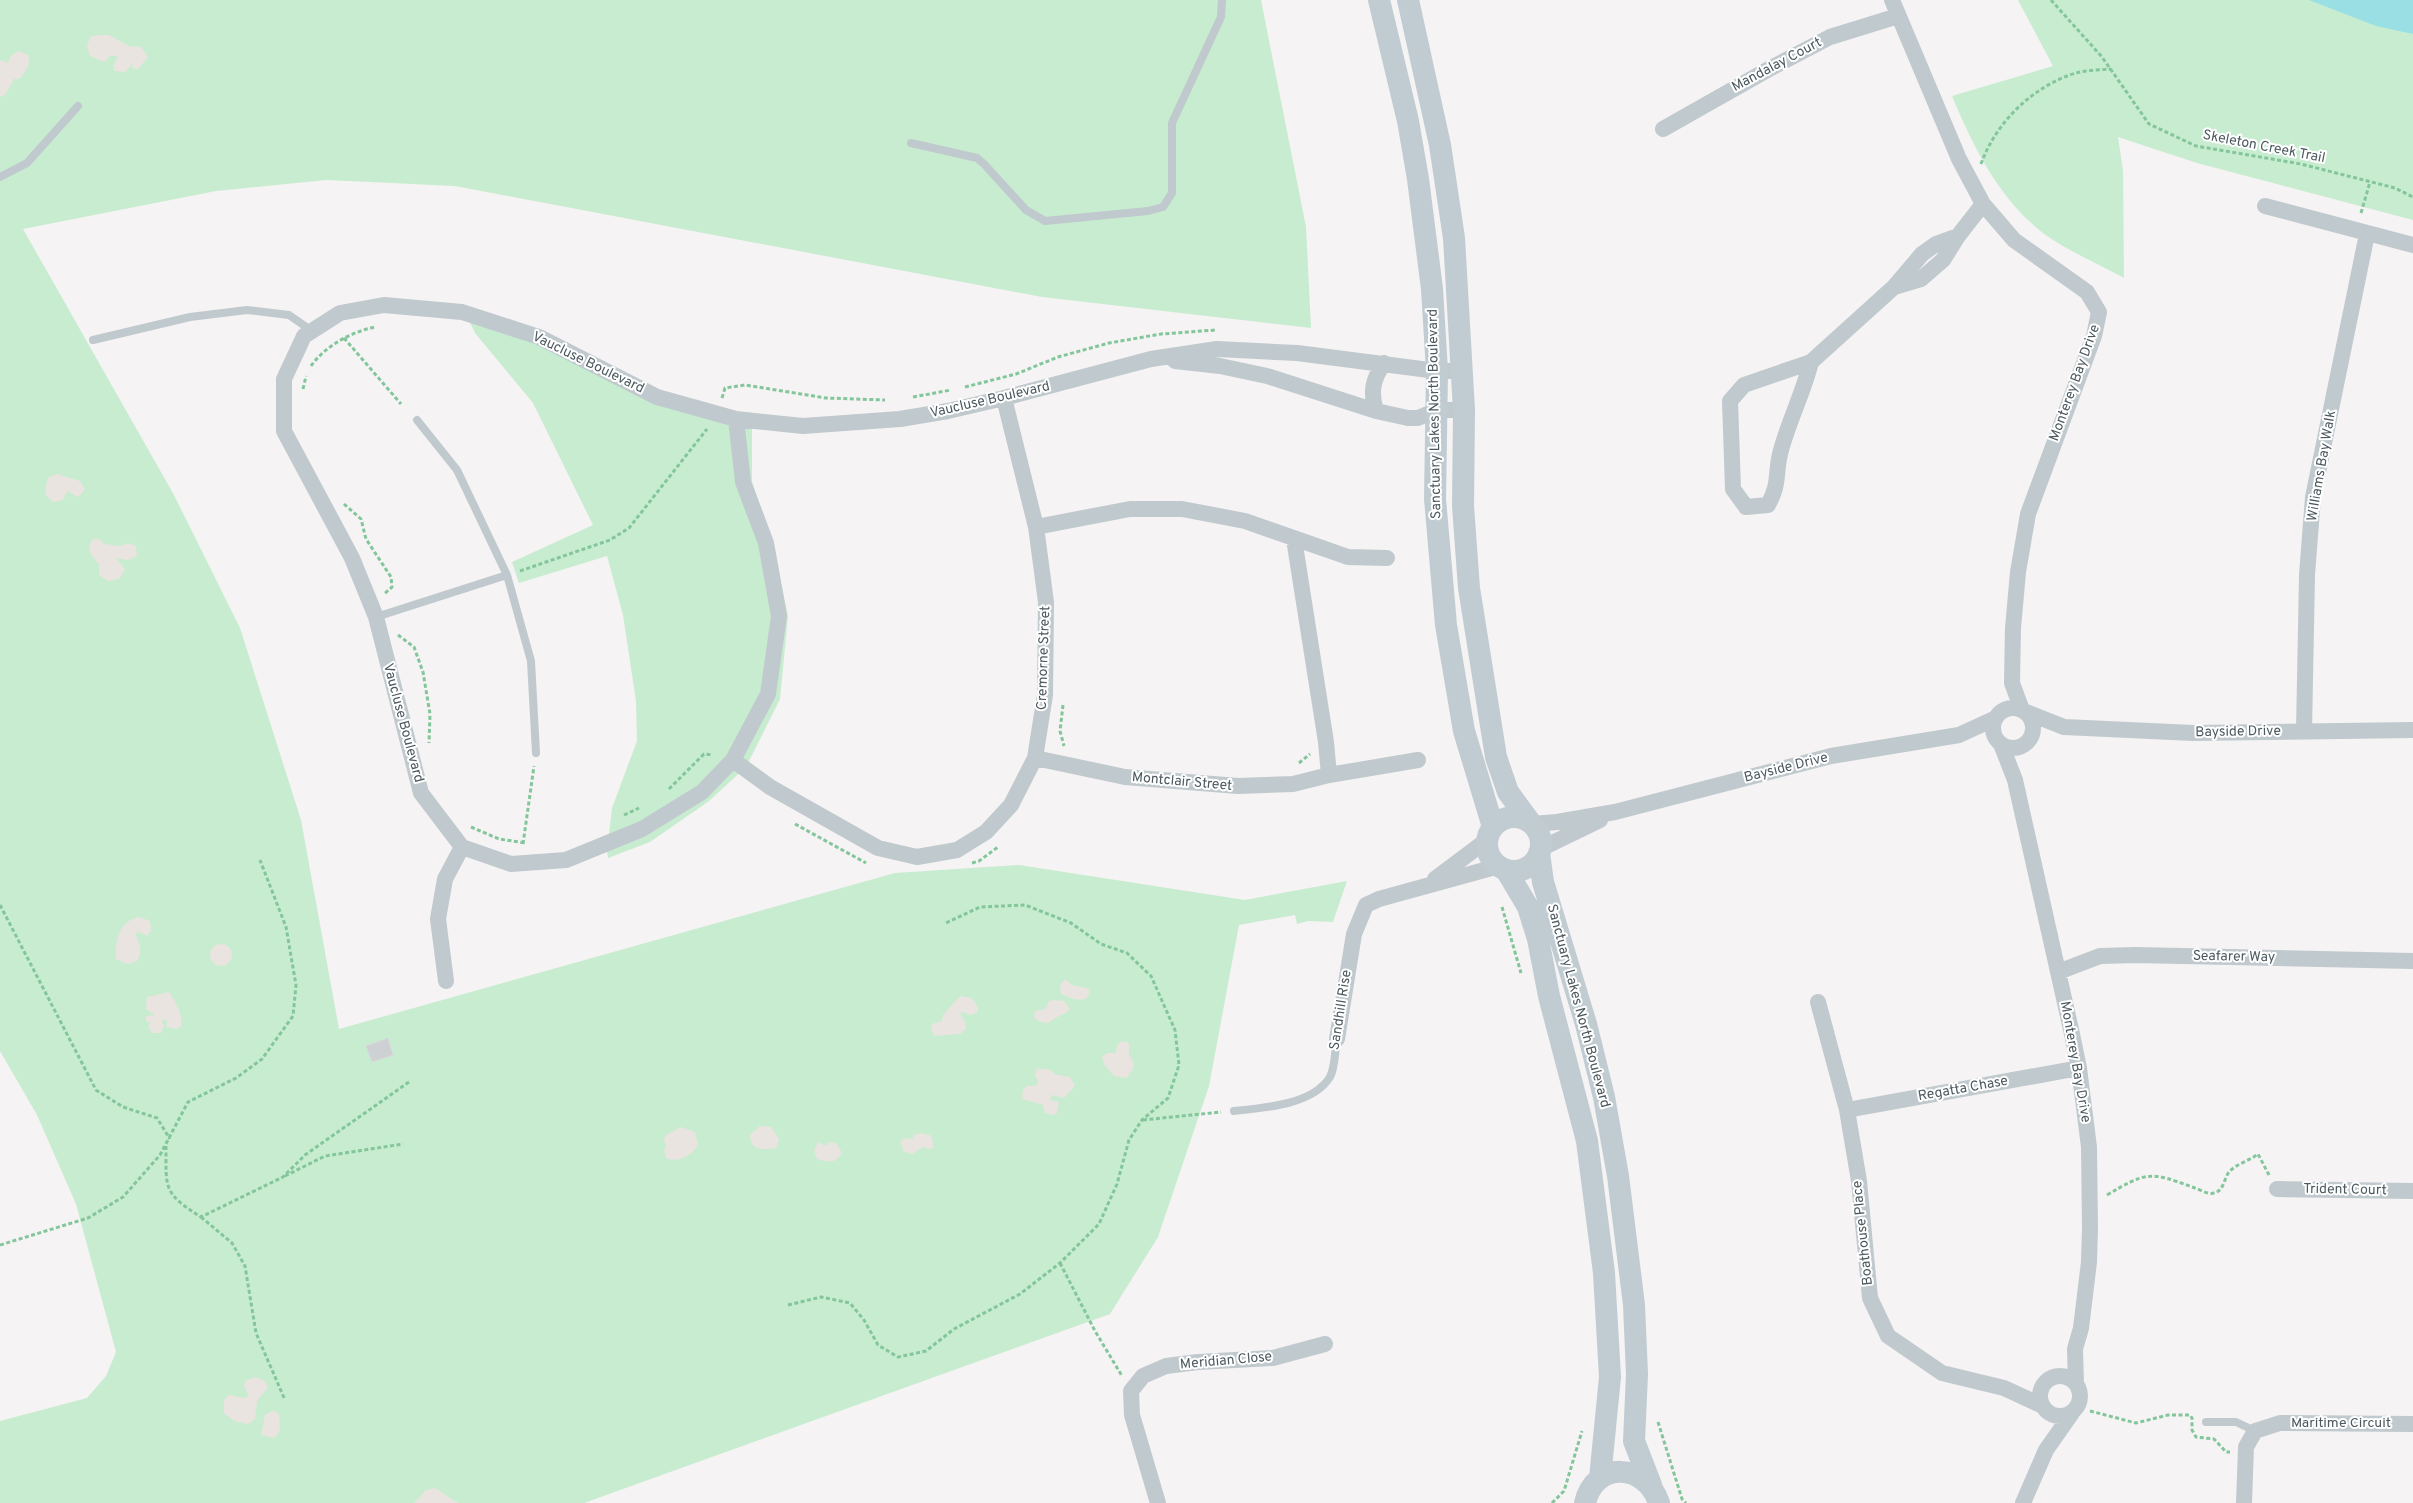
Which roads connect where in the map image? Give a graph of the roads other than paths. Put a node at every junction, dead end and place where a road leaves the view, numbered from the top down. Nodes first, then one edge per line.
1 (1222, 0) edge
2 (1379, 0) edge
3 (1408, 0) edge
4 (1892, 0) edge
5 (1898, 16) junction
6 (78, 106) dead end
7 (1663, 129) dead end
8 (911, 143) dead end
9 (0, 177) edge
10 (1983, 204) junction
11 (2265, 206) dead end
12 (2362, 232) junction
13 (2413, 245) edge
14 (312, 331) junction
15 (93, 340) dead end
16 (1150, 358) junction
17 (1811, 362) junction
18 (1384, 363) junction
19 (1436, 371) junction
20 (1462, 371) junction
21 (1004, 398) junction
22 (1437, 410) junction
23 (1464, 410) junction
24 (1376, 411) junction
25 (736, 419) junction
26 (417, 420) dead end
27 (1036, 527) junction
28 (1294, 539) junction
29 (1387, 558) dead end
30 (507, 575) junction
31 (376, 617) junction
32 (2012, 683) junction
33 (2024, 711) junction
34 (1997, 716) junction
35 (2064, 727) junction
36 (2413, 730) edge
37 (2304, 731) junction
38 (1958, 734) junction
39 (2028, 742) junction
40 (1999, 743) junction
41 (536, 753) road end
42 (726, 758) junction
43 (1035, 758) junction
44 (1418, 760) dead end
45 (1330, 775) junction
46 (2015, 780) junction
47 (1615, 812) junction
48 (1531, 823) junction
49 (1490, 833) junction
50 (462, 847) junction
51 (1540, 851) junction
52 (1503, 868) junction
53 (1427, 885) junction
54 (2413, 961) edge
55 (2058, 972) junction
56 (446, 981) dead end
57 (1818, 1002) dead end
58 (1337, 1039) joint
59 (2079, 1068) junction
60 (1847, 1110) junction
61 (1234, 1111) road end
62 (2277, 1189) road end
63 (2413, 1191) edge
64 (1325, 1344) dead end
65 (2075, 1348) junction
66 (2046, 1382) junction
67 (2076, 1384) junction
68 (2004, 1388) junction
69 (2045, 1409) junction
70 (2075, 1410) junction
71 (2206, 1422) dead end
72 (2413, 1424) edge
73 (2255, 1431) junction
74 (2046, 1450) junction
75 (1655, 1494) edge
76 (1588, 1495) edge
77 (1158, 1503) edge
78 (2023, 1503) edge
79 (2244, 1503) edge

1 - 8 lane
2 - 19 street, Sanctuary Lakes North Boulevard
3 - 20 street, Sanctuary Lakes North Boulevard
4 - 5 street, Monterey Bay Drive
5 - 7 street, Mandalay Court
5 - 10 street, Monterey Bay Drive
6 - 9 lane
10 - 17 street
10 - 32 street, Monterey Bay Drive
11 - 12 street
12 - 13 street
12 - 37 street, Williams Bay Walk
14 - 15 lane
14 - 25 street, Vaucluse Boulevard
14 - 31 street, Vaucluse Boulevard
16 - 18 street, Vaucluse Boulevard
16 - 21 street, Vaucluse Boulevard
16 - 24 street, Vaucluse Boulevard
17 - 17 street
18 - 19 street, Vaucluse Boulevard
18 - 24 street
19 - 20 street, Vaucluse Boulevard
19 - 22 street, Sanctuary Lakes North Boulevard
20 - 23 street, Sanctuary Lakes North Boulevard
21 - 25 street, Vaucluse Boulevard
21 - 27 street, Cremorne Street
22 - 23 street, Vaucluse Boulevard
22 - 24 street, Vaucluse Boulevard
22 - 49 street, Sanctuary Lakes North Boulevard
23 - 48 street, Sanctuary Lakes North Boulevard
25 - 42 street
26 - 30 lane
27 - 28 street
27 - 43 street, Cremorne Street
28 - 29 street
28 - 45 street
30 - 31 lane
30 - 41 lane
31 - 50 street, Vaucluse Boulevard
32 - 33 street, Monterey Bay Drive
32 - 34 street, Monterey Bay Drive
33 - 34 street
33 - 35 street, Bayside Drive
33 - 39 street
34 - 38 street, Bayside Drive
34 - 40 street
35 - 37 street, Bayside Drive
35 - 39 street, Bayside Drive
36 - 37 street, Bayside Drive
38 - 40 street, Bayside Drive
38 - 47 street, Bayside Drive
39 - 40 street
39 - 46 street, Monterey Bay Drive
40 - 46 street, Monterey Bay Drive
42 - 43 street, Cremorne Street
42 - 50 street
43 - 45 street, Montclair Street
44 - 45 street, Montclair Street
46 - 55 street, Monterey Bay Drive
47 - 48 street, Bayside Drive
47 - 51 street, Bayside Drive
48 - 49 street
48 - 51 street
49 - 52 street
49 - 53 street, Sandhill Rise
50 - 56 street
51 - 52 street
51 - 75 street, Sanctuary Lakes North Boulevard
52 - 53 street, Sandhill Rise
52 - 76 street, Sanctuary Lakes North Boulevard
53 - 58 street, Sandhill Rise
54 - 55 street, Seafarer Way
55 - 59 street, Monterey Bay Drive
57 - 60 street, Boathouse Place
58 - 61 lane, Sandhill Rise
59 - 60 street, Regatta Chase
59 - 65 street, Monterey Bay Drive
60 - 68 street, Boathouse Place
62 - 63 street, Trident Court
64 - 77 street, Meridian Close
65 - 66 street, Monterey Bay Drive
65 - 67 street, Monterey Bay Drive
66 - 67 street
66 - 68 street, Boathouse Place
66 - 69 street
67 - 70 street
68 - 69 street, Boathouse Place
69 - 70 street
69 - 74 street
70 - 74 street
71 - 73 lane
72 - 73 street, Maritime Circuit
73 - 79 street
74 - 78 street
75 - 76 street

